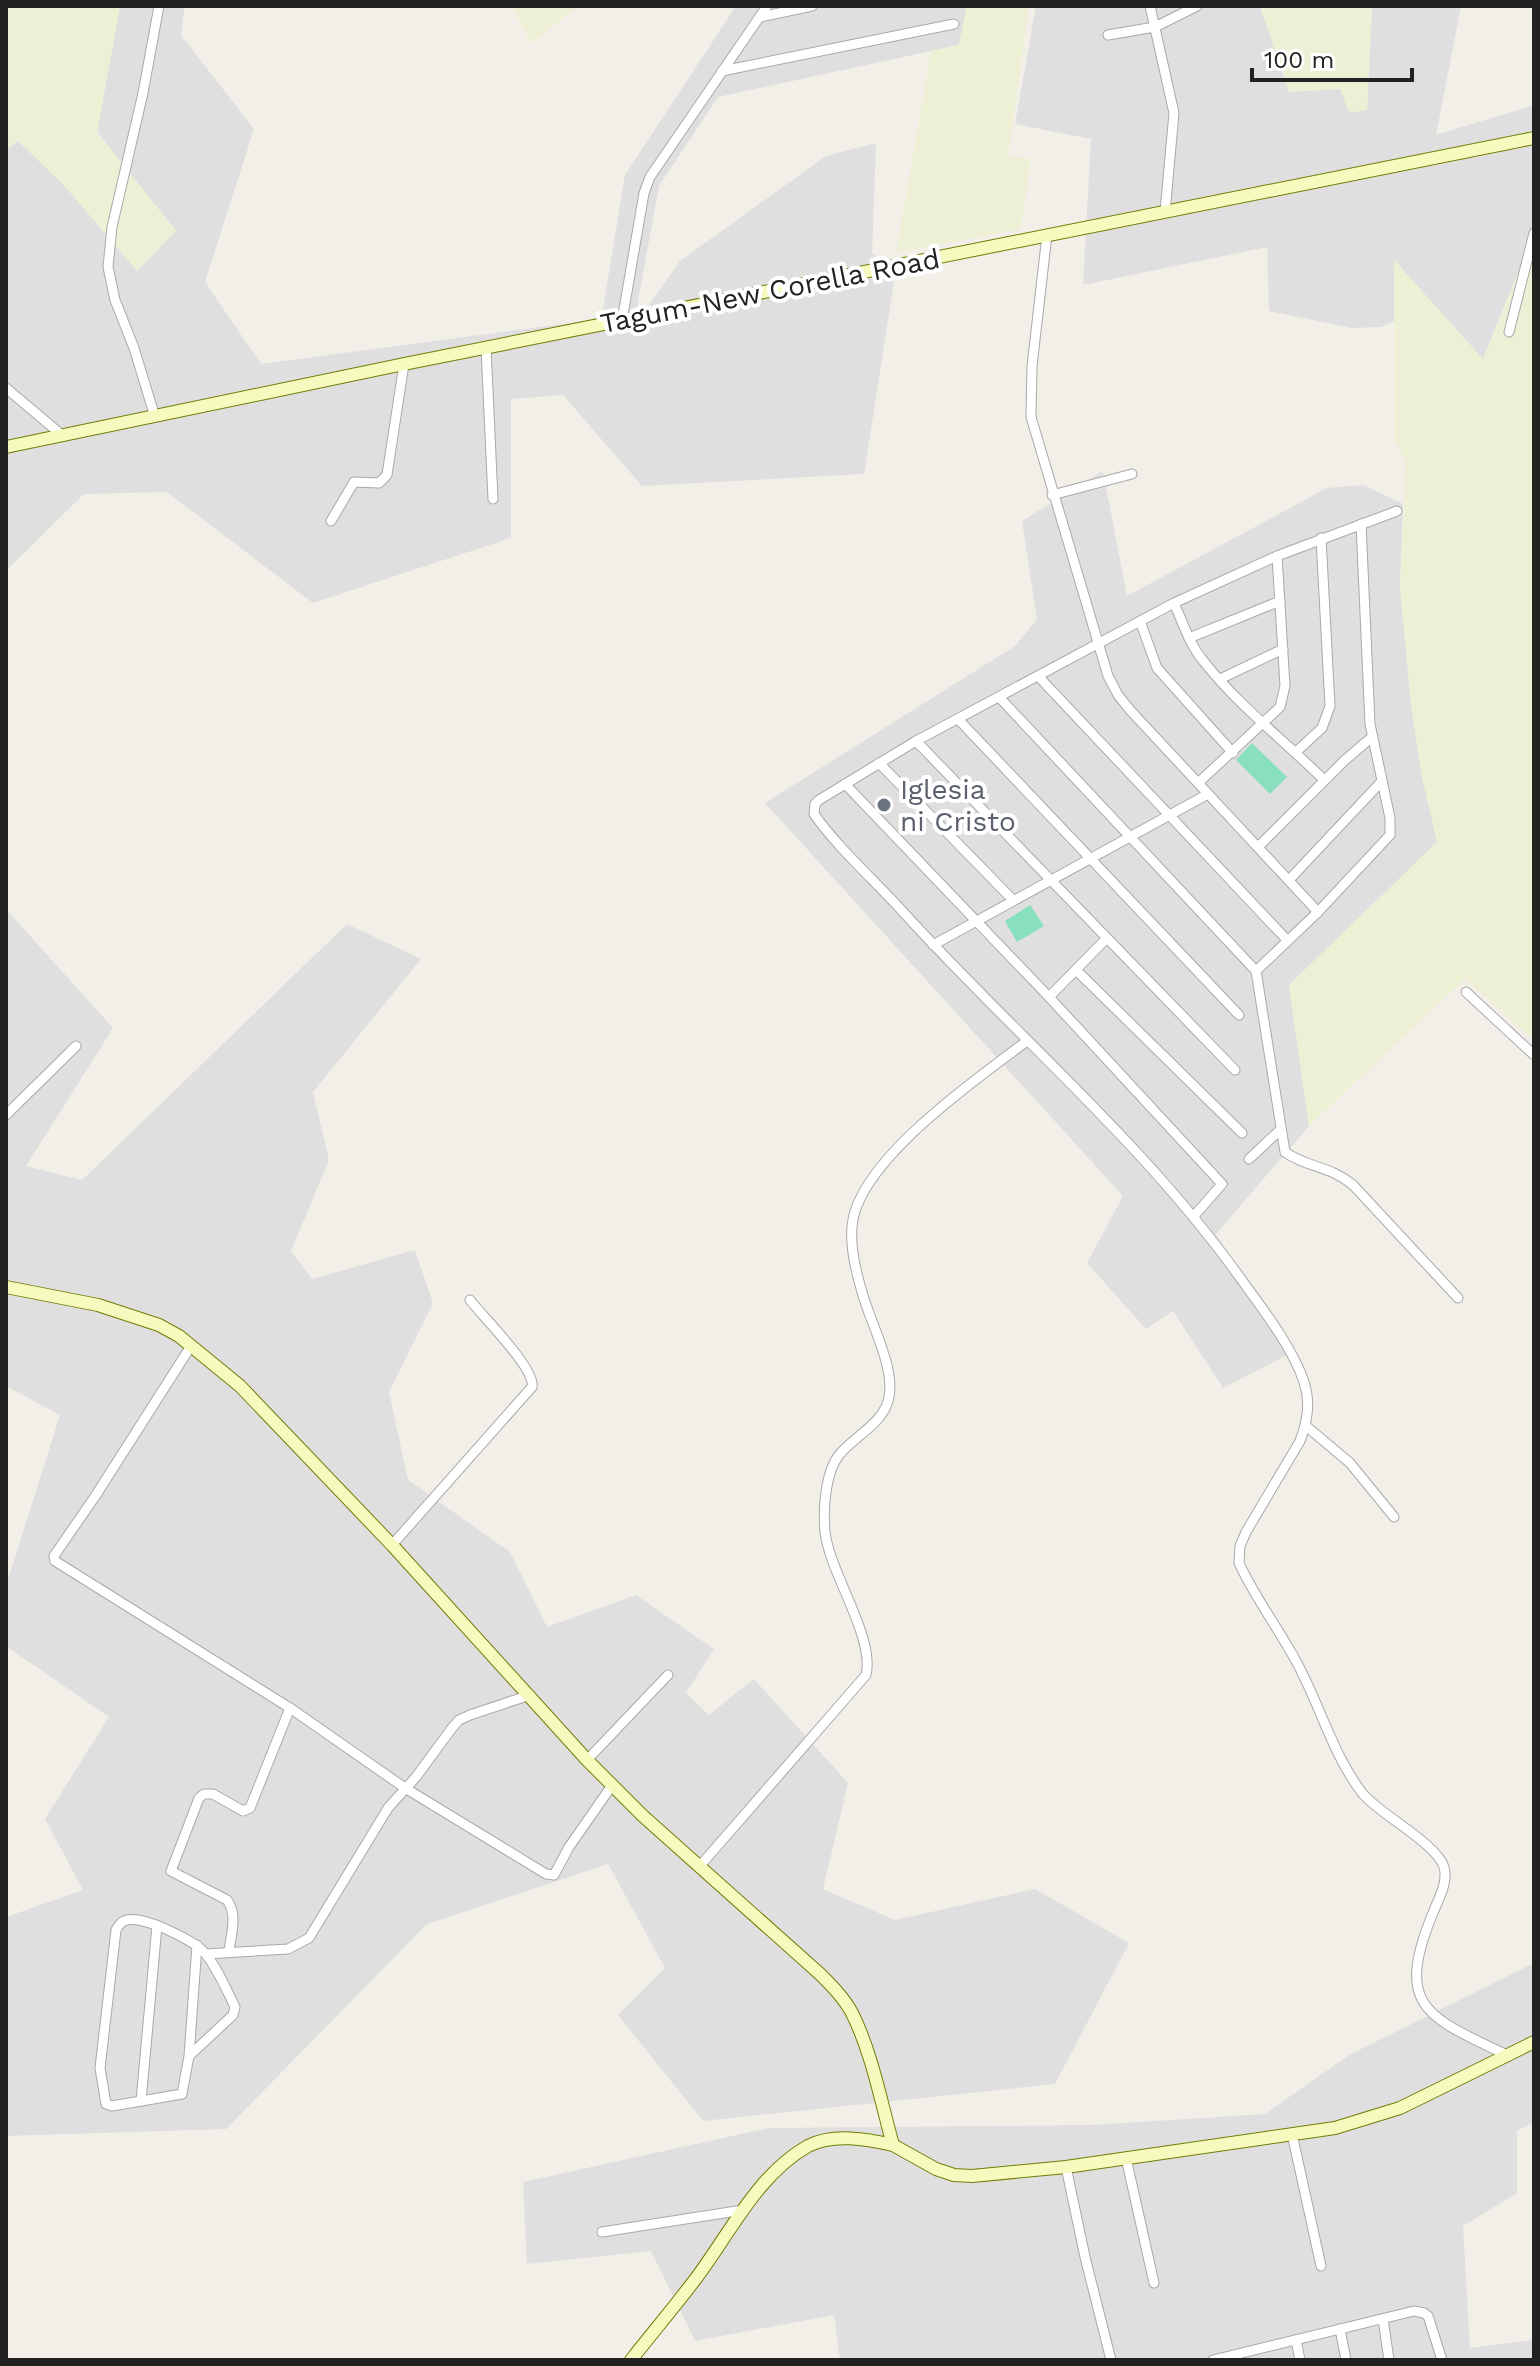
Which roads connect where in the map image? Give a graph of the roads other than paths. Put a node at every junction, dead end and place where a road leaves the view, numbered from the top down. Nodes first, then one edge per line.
1 (159, 6) edge
2 (767, 6) edge
3 (812, 6) edge
4 (1150, 6) edge
5 (1197, 6) edge
6 (760, 17) junction
7 (954, 24) dead end
8 (1155, 27) junction
9 (1108, 35) dead end
10 (722, 71) junction
11 (1534, 138) edge
12 (1165, 212) junction
13 (1534, 233) edge
14 (1047, 235) junction
15 (622, 321) junction
16 (1509, 332) dead end
17 (486, 348) junction
18 (404, 364) junction
19 (6, 388) edge
20 (155, 417) junction
21 (63, 436) junction
22 (6, 447) edge
23 (1132, 474) dead end
24 (1052, 495) junction
25 (493, 499) dead end
26 (1397, 511) dead end
27 (331, 521) dead end
28 (1361, 524) junction
29 (1321, 538) junction
30 (1277, 556) junction
31 (1280, 601) junction
32 (1174, 603) junction
33 (1140, 621) junction
34 (1189, 638) junction
35 (1097, 644) junction
36 (1283, 649) junction
37 (1038, 676) junction
38 (1220, 679) junction
39 (999, 697) junction
40 (958, 719) junction
41 (1264, 724) junction
42 (1372, 737) junction
43 (916, 741) junction
44 (1296, 752) junction
45 (1233, 753) junction
46 (879, 763) junction
47 (1324, 780) junction
48 (1382, 781) junction
49 (1198, 783) junction
50 (845, 784) junction
51 (1208, 794) junction
52 (1169, 815) junction
53 (1130, 837) junction
54 (1258, 847) junction
55 (1090, 858) junction
56 (1289, 880) junction
57 (1050, 881) junction
58 (1013, 900) junction
59 (1318, 912) junction
60 (976, 921) junction
61 (1106, 939) junction
62 (1287, 940) junction
63 (933, 945) junction
64 (1076, 970) junction
65 (1256, 971) junction
66 (1466, 992) dead end
67 (1049, 997) junction
68 (1239, 1015) dead end
69 (1027, 1041) junction
70 (76, 1046) dead end
71 (1534, 1055) edge
72 (1235, 1070) dead end
73 (6, 1115) edge
74 (1280, 1130) junction
75 (1242, 1133) dead end
76 (1249, 1159) dead end
77 (1194, 1216) junction
78 (6, 1287) edge
79 (1458, 1298) dead end
80 (470, 1300) dead end
81 (191, 1346) junction
82 (1306, 1426) junction
83 (1394, 1517) dead end
84 (392, 1545) junction
85 (668, 1675) dead end
86 (530, 1695) junction
87 (290, 1708) junction
88 (587, 1760) junction
89 (613, 1784) junction
90 (405, 1788) junction
91 (699, 1867) junction
92 (157, 1926) junction
93 (197, 1945) junction
94 (229, 1951) junction
95 (206, 1954) junction
96 (1534, 2042) edge
97 (189, 2056) junction
98 (1509, 2056) junction
99 (141, 2101) junction
100 (1292, 2134) junction
101 (893, 2145) junction
102 (1126, 2158) junction
103 (1066, 2167) junction
104 (743, 2210) junction
105 (602, 2232) dead end
106 (1321, 2266) dead end
107 (1154, 2283) dead end
108 (1383, 2319) junction
109 (1340, 2329) junction
110 (1296, 2340) junction
111 (1258, 2355) edge
112 (631, 2360) edge
113 (1111, 2360) edge
114 (1213, 2360) edge
115 (1300, 2360) edge
116 (1346, 2360) edge
117 (1389, 2360) edge
118 (1442, 2360) edge

1 - 20 street
2 - 6 street
3 - 6 street
4 - 8 street
5 - 8 street
6 - 10 street
7 - 10 street
8 - 9 street
8 - 12 street
10 - 15 street
11 - 12 street, Tagum-New Corella Road
12 - 14 street, Tagum-New Corella Road
13 - 16 street
14 - 15 street, Tagum-New Corella Road
14 - 24 street
15 - 17 street, Tagum-New Corella Road
17 - 18 street, Tagum-New Corella Road
17 - 25 street
18 - 20 street, Tagum-New Corella Road
18 - 27 street
19 - 21 street
20 - 21 street, Tagum-New Corella Road
21 - 22 street, Tagum-New Corella Road
23 - 24 street
24 - 35 street
26 - 28 street
28 - 29 street
28 - 42 street
29 - 30 street
29 - 44 street
30 - 31 street
30 - 32 street
31 - 34 street
31 - 36 street
32 - 33 street
32 - 34 street
33 - 35 street
33 - 45 street
34 - 38 street
35 - 37 street
35 - 49 street
36 - 38 street
36 - 41 street
37 - 39 street
37 - 52 street
38 - 41 street
39 - 40 street
39 - 53 street
40 - 43 street
40 - 55 street
41 - 44 street
41 - 45 street
42 - 47 street
42 - 48 street
43 - 46 street
43 - 57 street
44 - 47 street
45 - 49 street
46 - 50 street
46 - 58 street
47 - 54 street
48 - 56 street
48 - 59 street
49 - 51 street
50 - 60 street
50 - 63 street
51 - 52 street
51 - 54 street
52 - 53 street
52 - 62 street
53 - 55 street
53 - 65 street
54 - 56 street
55 - 57 street
55 - 68 street
56 - 59 street
57 - 58 street
57 - 61 street
58 - 60 street
59 - 62 street
60 - 63 street
60 - 67 street
61 - 64 street
61 - 72 street
62 - 65 street
63 - 69 street
64 - 67 street
64 - 75 street
65 - 74 street
66 - 71 street
67 - 77 street
69 - 77 street
69 - 91 street
70 - 73 street
74 - 76 street
74 - 79 street
77 - 82 street
78 - 81 street
80 - 84 street
81 - 84 street
81 - 87 street
82 - 83 street
82 - 98 street
84 - 86 street
85 - 88 street
86 - 88 street
86 - 90 street
87 - 90 street
87 - 94 street
88 - 89 street
89 - 90 street
89 - 91 street
90 - 94 street
91 - 101 street
92 - 93 street
92 - 99 street
92 - 99 street
93 - 95 street
93 - 97 street
94 - 95 street
95 - 97 street
96 - 98 street
97 - 99 street
98 - 100 street
100 - 102 street
100 - 106 street
101 - 103 street
101 - 104 street
102 - 103 street
102 - 107 street
103 - 113 street
104 - 105 street
104 - 112 street
108 - 109 street
108 - 117 street
108 - 118 street
109 - 110 street
109 - 116 street
110 - 111 street
110 - 115 street
111 - 114 street

